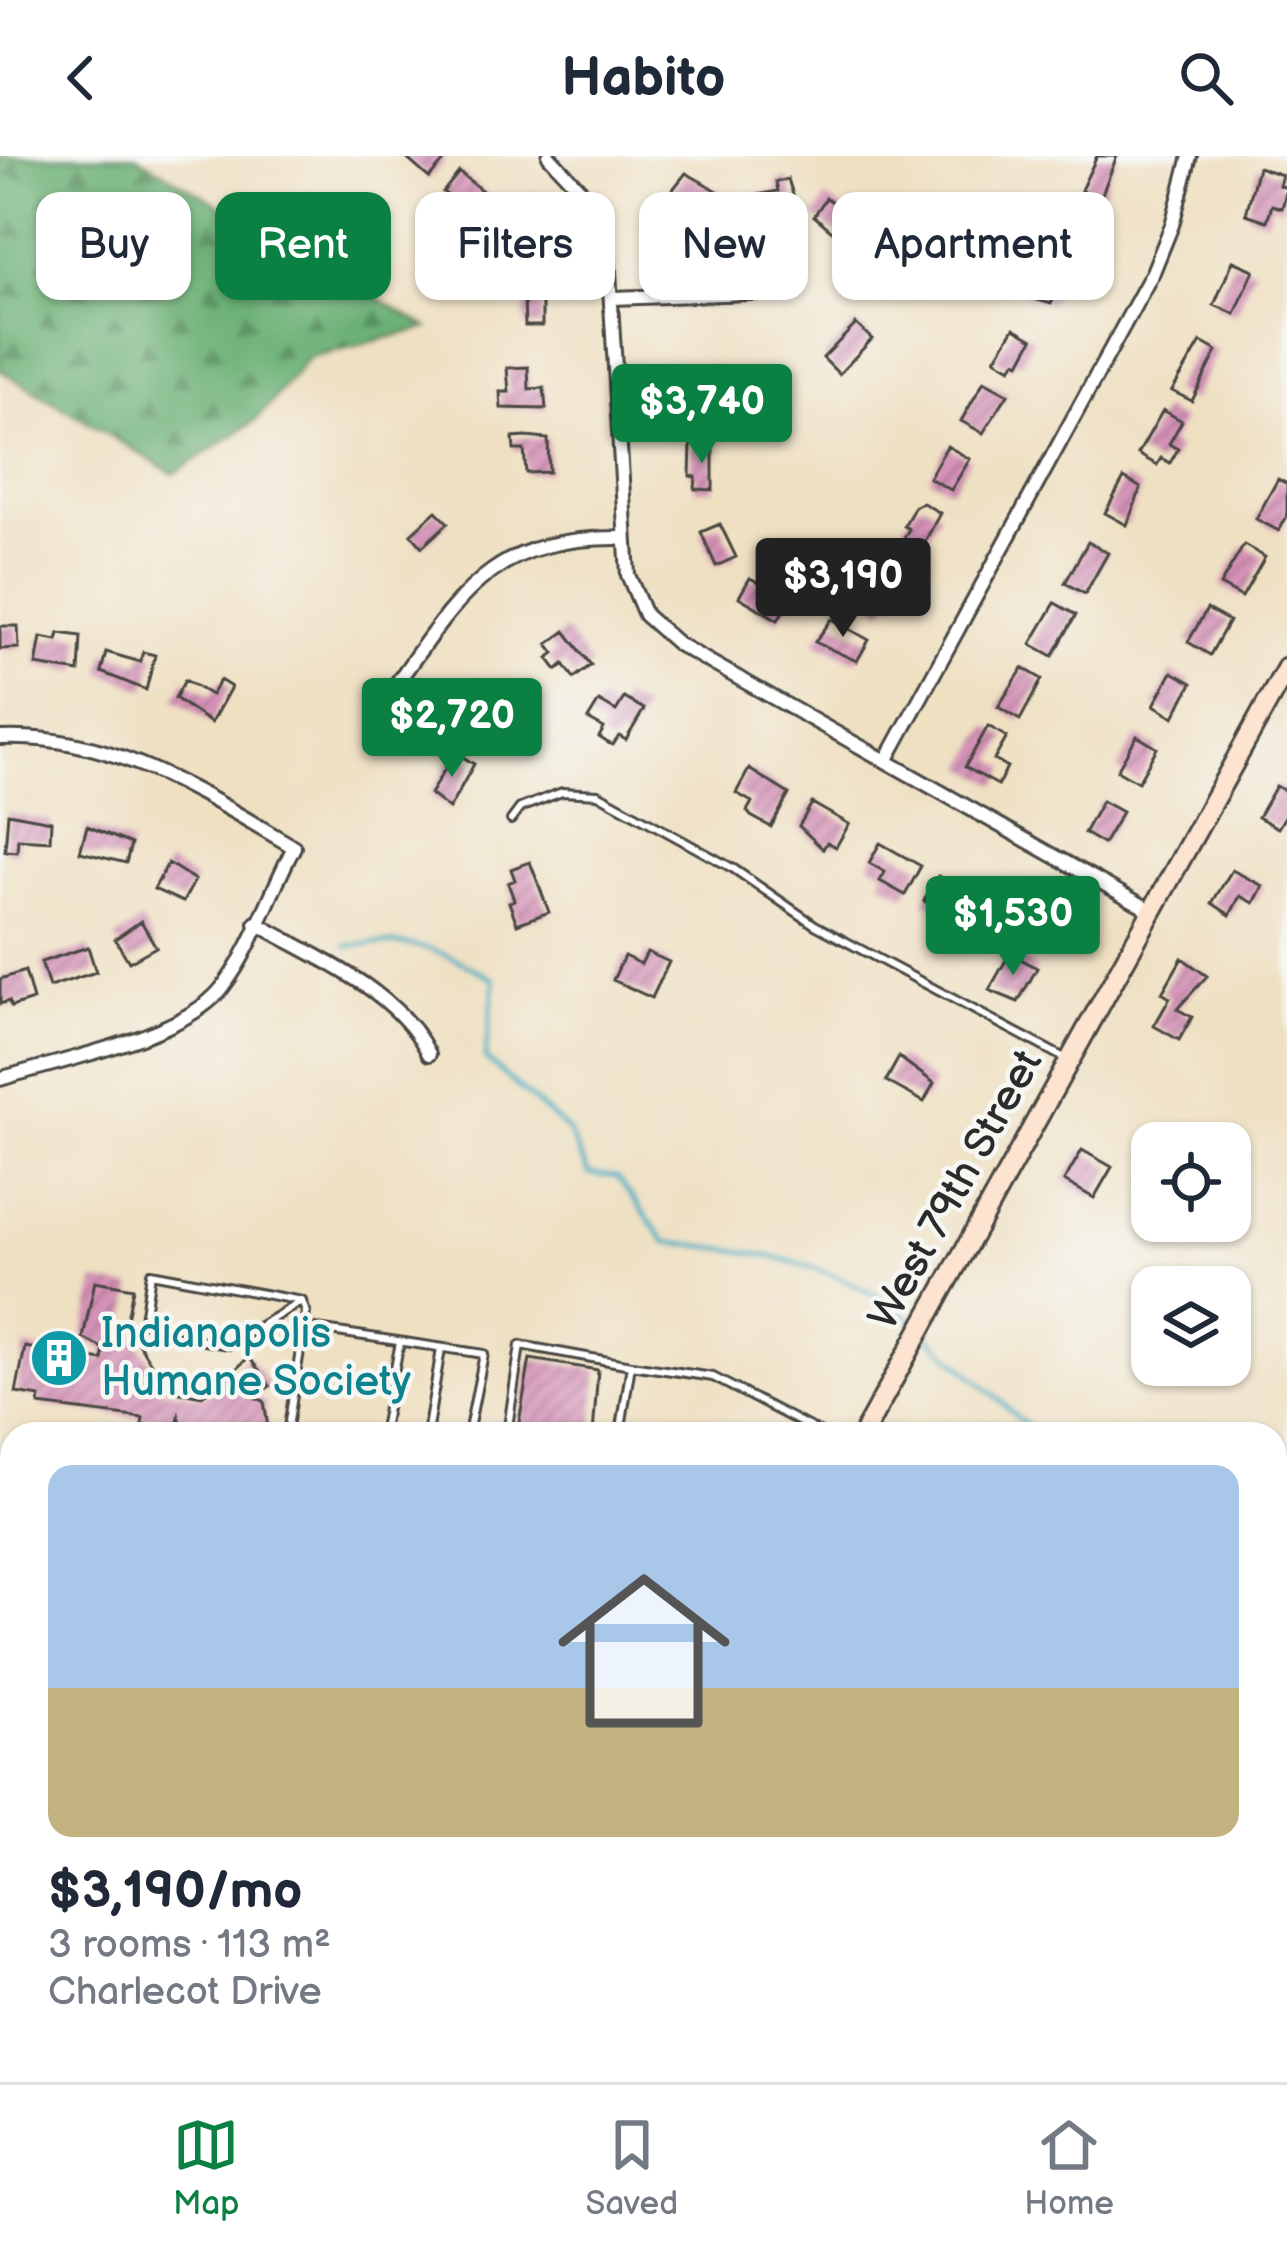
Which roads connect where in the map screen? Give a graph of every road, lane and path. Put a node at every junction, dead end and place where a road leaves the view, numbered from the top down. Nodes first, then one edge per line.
1 (550, 156) edge
2 (1190, 156) edge
3 (582, 192) edge
4 (613, 300) edge
5 (625, 538) junction
6 (1287, 667) edge
7 (380, 706) dead end
8 (0, 738) edge
9 (886, 761) junction
10 (511, 820) dead end
11 (1152, 910) junction
12 (256, 922) junction
13 (429, 1054) dead end
14 (1069, 1061) junction
15 (0, 1079) edge
16 (302, 1301) junction
17 (304, 1328) junction
18 (400, 1342) junction
19 (441, 1348) junction
20 (631, 1364) junction
21 (289, 1422) edge
22 (384, 1422) edge
23 (429, 1422) edge
24 (471, 1422) edge
25 (509, 1422) edge
26 (622, 1422) edge
27 (800, 1422) edge
28 (869, 1422) edge

1 - 3 street
2 - 9 street
4 - 5 street
5 - 7 street
5 - 9 street
6 - 11 main road, West 79th Street
8 - 12 street
9 - 11 street
10 - 14 lane
11 - 14 main road, West 79th Street
12 - 13 street
12 - 15 street
14 - 28 main road, West 79th Street
16 - 16 lane
16 - 17 lane
17 - 18 lane
17 - 21 lane
18 - 19 lane
18 - 22 lane
19 - 23 lane
19 - 24 lane
20 - 25 lane
20 - 26 lane
20 - 27 lane

